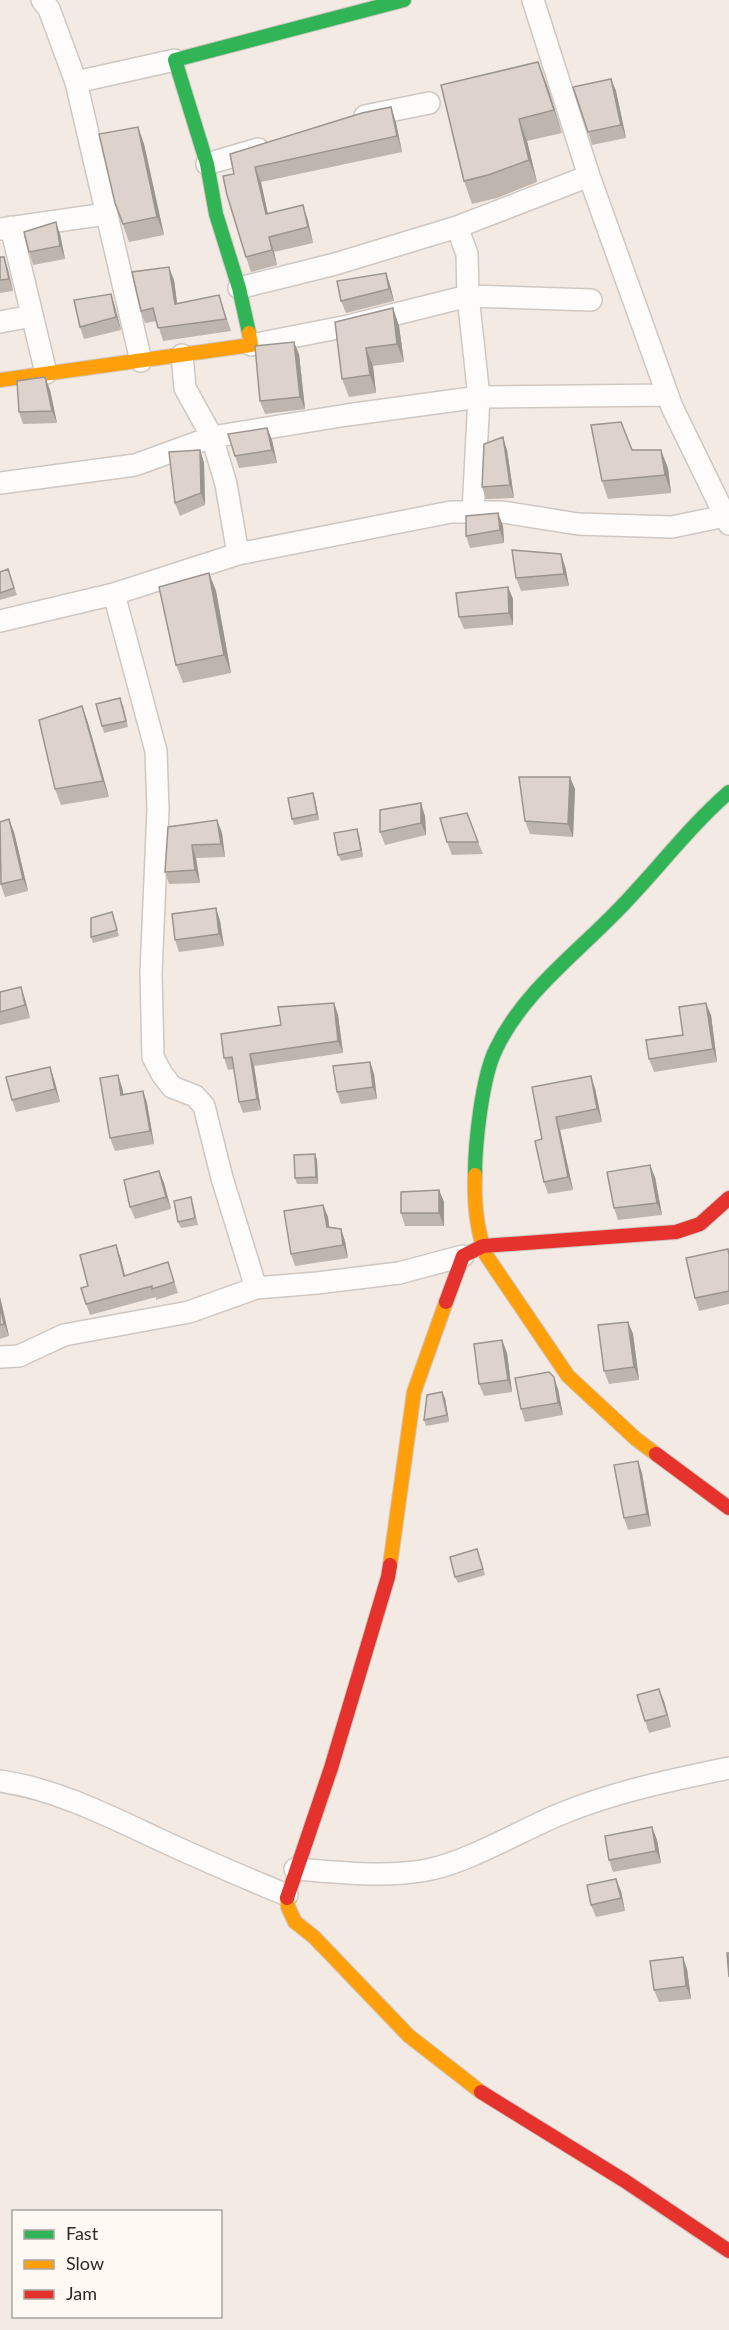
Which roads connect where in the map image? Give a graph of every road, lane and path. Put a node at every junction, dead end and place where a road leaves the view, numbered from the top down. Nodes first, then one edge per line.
1 (42, 0) edge
2 (405, 0) edge
3 (533, 0) edge
4 (175, 60) junction
5 (76, 82) junction
6 (429, 103) dead end
7 (342, 123) edge
8 (275, 144) edge
9 (207, 164) junction
10 (589, 176) junction
11 (106, 214) junction
12 (457, 227) junction
13 (6, 228) edge
14 (239, 288) junction
15 (468, 296) junction
16 (591, 300) dead end
17 (32, 316) junction
18 (0, 322) edge
19 (251, 345) junction
20 (182, 355) junction
21 (141, 361) junction
22 (46, 374) junction
23 (0, 380) edge
24 (667, 394) junction
25 (479, 396) junction
26 (212, 437) junction
27 (0, 483) edge
28 (473, 512) junction
29 (727, 520) edge
30 (238, 554) junction
31 (114, 594) junction
32 (0, 621) edge
33 (729, 792) edge
34 (729, 1198) edge
35 (483, 1246) junction
36 (463, 1256) junction
37 (256, 1288) junction
38 (0, 1357) edge
39 (729, 1508) edge
40 (729, 1768) edge
41 (0, 1780) edge
42 (295, 1869) junction
43 (287, 1895) junction
44 (729, 2251) edge

1 - 5 street
2 - 4 street
3 - 10 street
4 - 5 street
4 - 9 street
5 - 11 street
6 - 7 street
8 - 9 street
9 - 14 street
10 - 12 street
10 - 24 street
11 - 13 street
11 - 21 street
12 - 14 street
12 - 15 street
13 - 17 street
14 - 19 street
15 - 16 street
15 - 19 street
15 - 25 street
17 - 18 street
17 - 22 street
19 - 20 street
20 - 21 street
20 - 26 street
21 - 22 street
22 - 23 street
24 - 25 street
24 - 29 street
25 - 26 street
25 - 28 street
26 - 27 street
26 - 30 street
28 - 29 street
28 - 30 street
30 - 31 street
31 - 32 street
31 - 37 street
33 - 35 street
34 - 35 street
35 - 36 street
35 - 39 street
36 - 37 street
36 - 42 street
37 - 38 street
40 - 42 street
41 - 43 street
42 - 43 street
43 - 44 street

